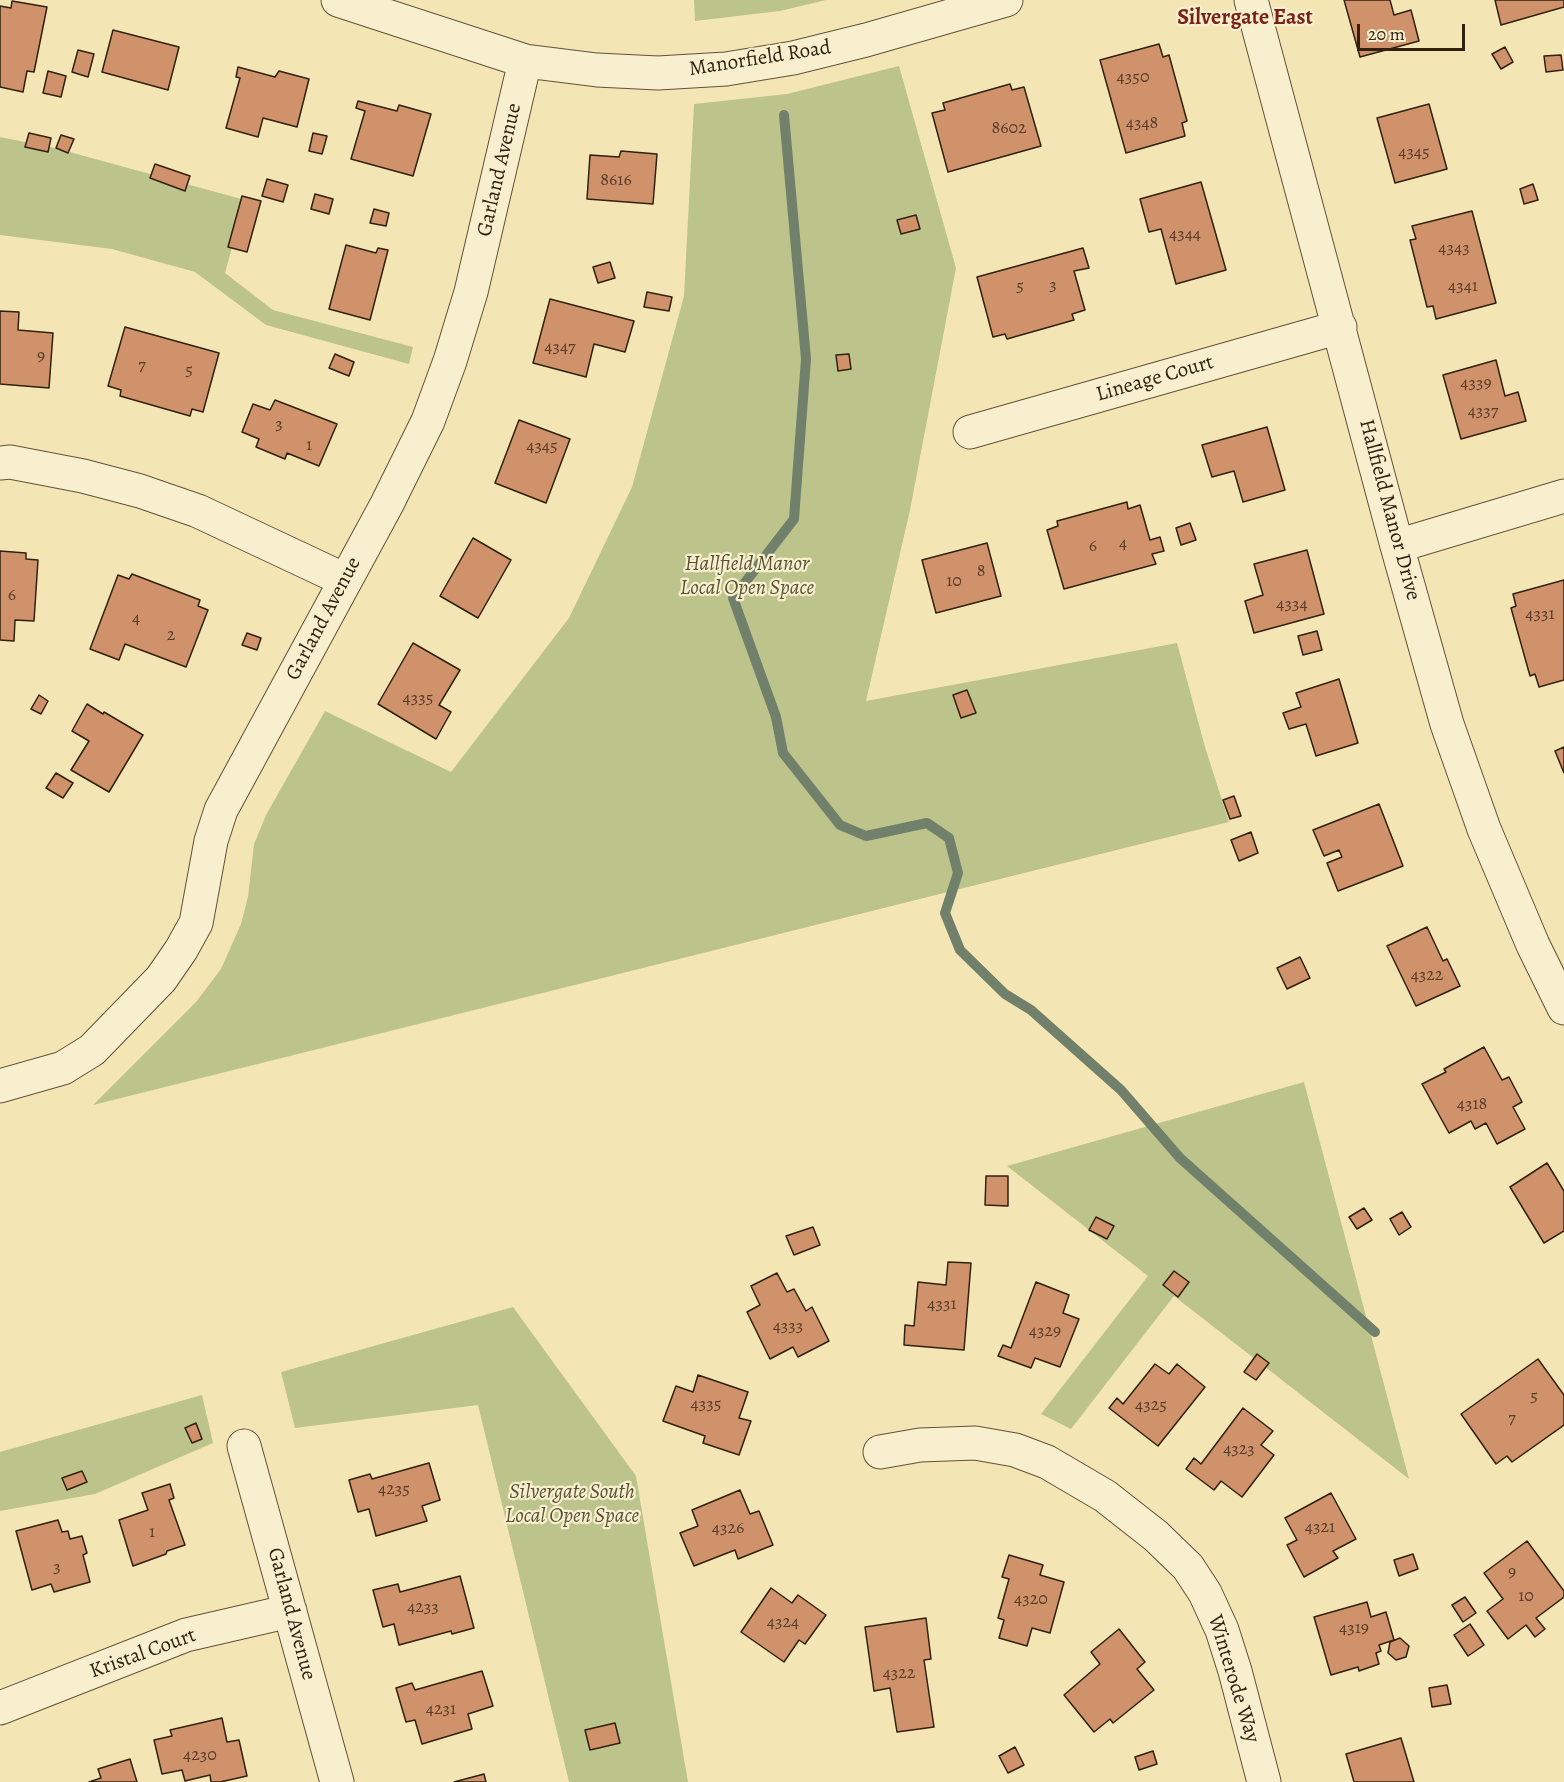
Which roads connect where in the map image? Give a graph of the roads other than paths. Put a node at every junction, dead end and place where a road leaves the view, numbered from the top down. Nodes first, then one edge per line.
1 (338, 0) edge
2 (1006, 0) edge
3 (1251, 0) edge
4 (525, 61) junction
5 (1340, 327) junction
6 (970, 432) dead end
7 (0, 463) edge
8 (1564, 496) edge
9 (1397, 546) junction
10 (345, 580) junction
11 (1564, 1008) edge
12 (0, 1086) edge
13 (244, 1446) dead end
14 (880, 1452) dead end
15 (290, 1611) junction
16 (0, 1708) edge
17 (337, 1782) edge
18 (1264, 1782) edge

1 - 4 street, Manorfield Road
2 - 4 street, Manorfield Road
3 - 5 street, Hallfield Manor Drive
4 - 10 street, Garland Avenue
5 - 6 street, Lineage Court
5 - 9 street, Hallfield Manor Drive
7 - 10 street
8 - 9 street
9 - 11 street, Hallfield Manor Drive
10 - 12 street, Garland Avenue
13 - 15 street, Garland Avenue
14 - 18 street, Winterode Way
15 - 16 street, Kristal Court
15 - 17 street, Garland Avenue

